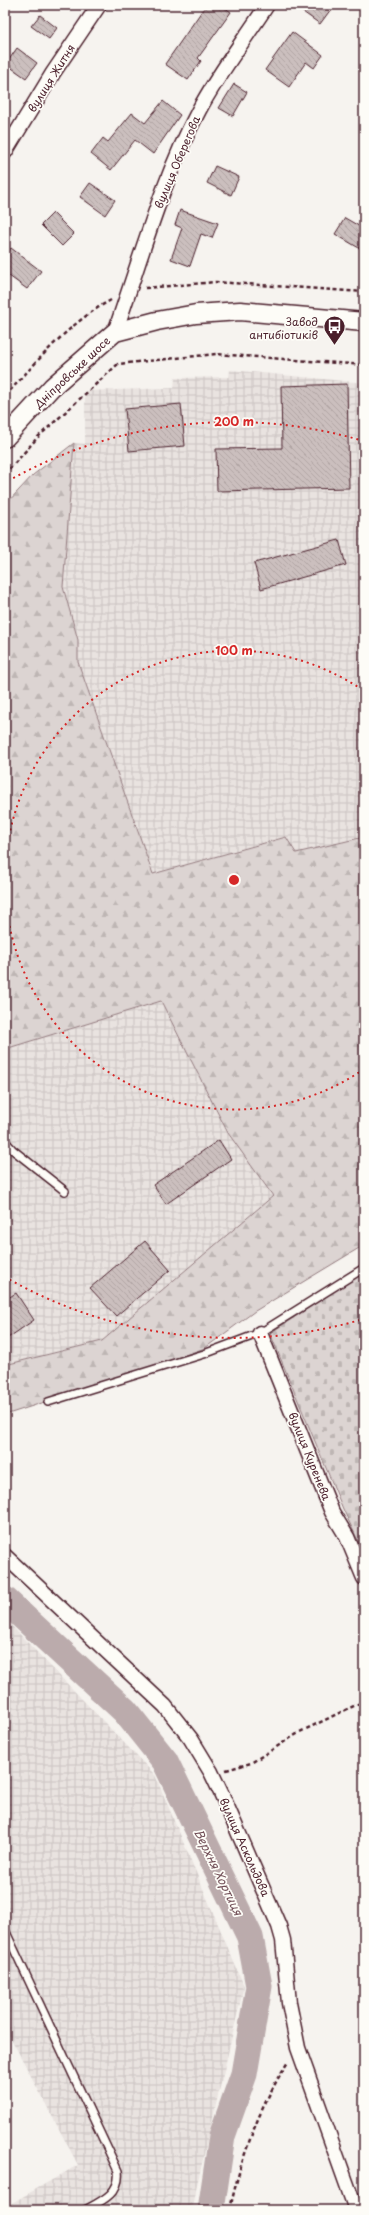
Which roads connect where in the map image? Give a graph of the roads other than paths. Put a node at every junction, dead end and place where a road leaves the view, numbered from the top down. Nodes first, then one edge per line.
1 (99, 5) edge
2 (267, 5) edge
3 (5, 152) edge
4 (364, 322) edge
5 (115, 332) junction
6 (5, 438) edge
7 (5, 1141) edge
8 (65, 1191) dead end
9 (364, 1268) edge
10 (260, 1333) junction
11 (48, 1402) dead end
12 (5, 1556) edge
13 (364, 1578) edge
14 (5, 1930) edge
15 (85, 2210) edge
16 (356, 2210) edge

1 - 3 street, вулиця Житня
2 - 5 street, вулиця Оберегова
4 - 5 street, Дніпровське шосе
5 - 6 street, Дніпровське шосе
7 - 8 lane
9 - 10 lane
10 - 11 lane
10 - 13 street, вулиця Куренева
12 - 16 street, вулиця Аскольдова
14 - 15 lane

